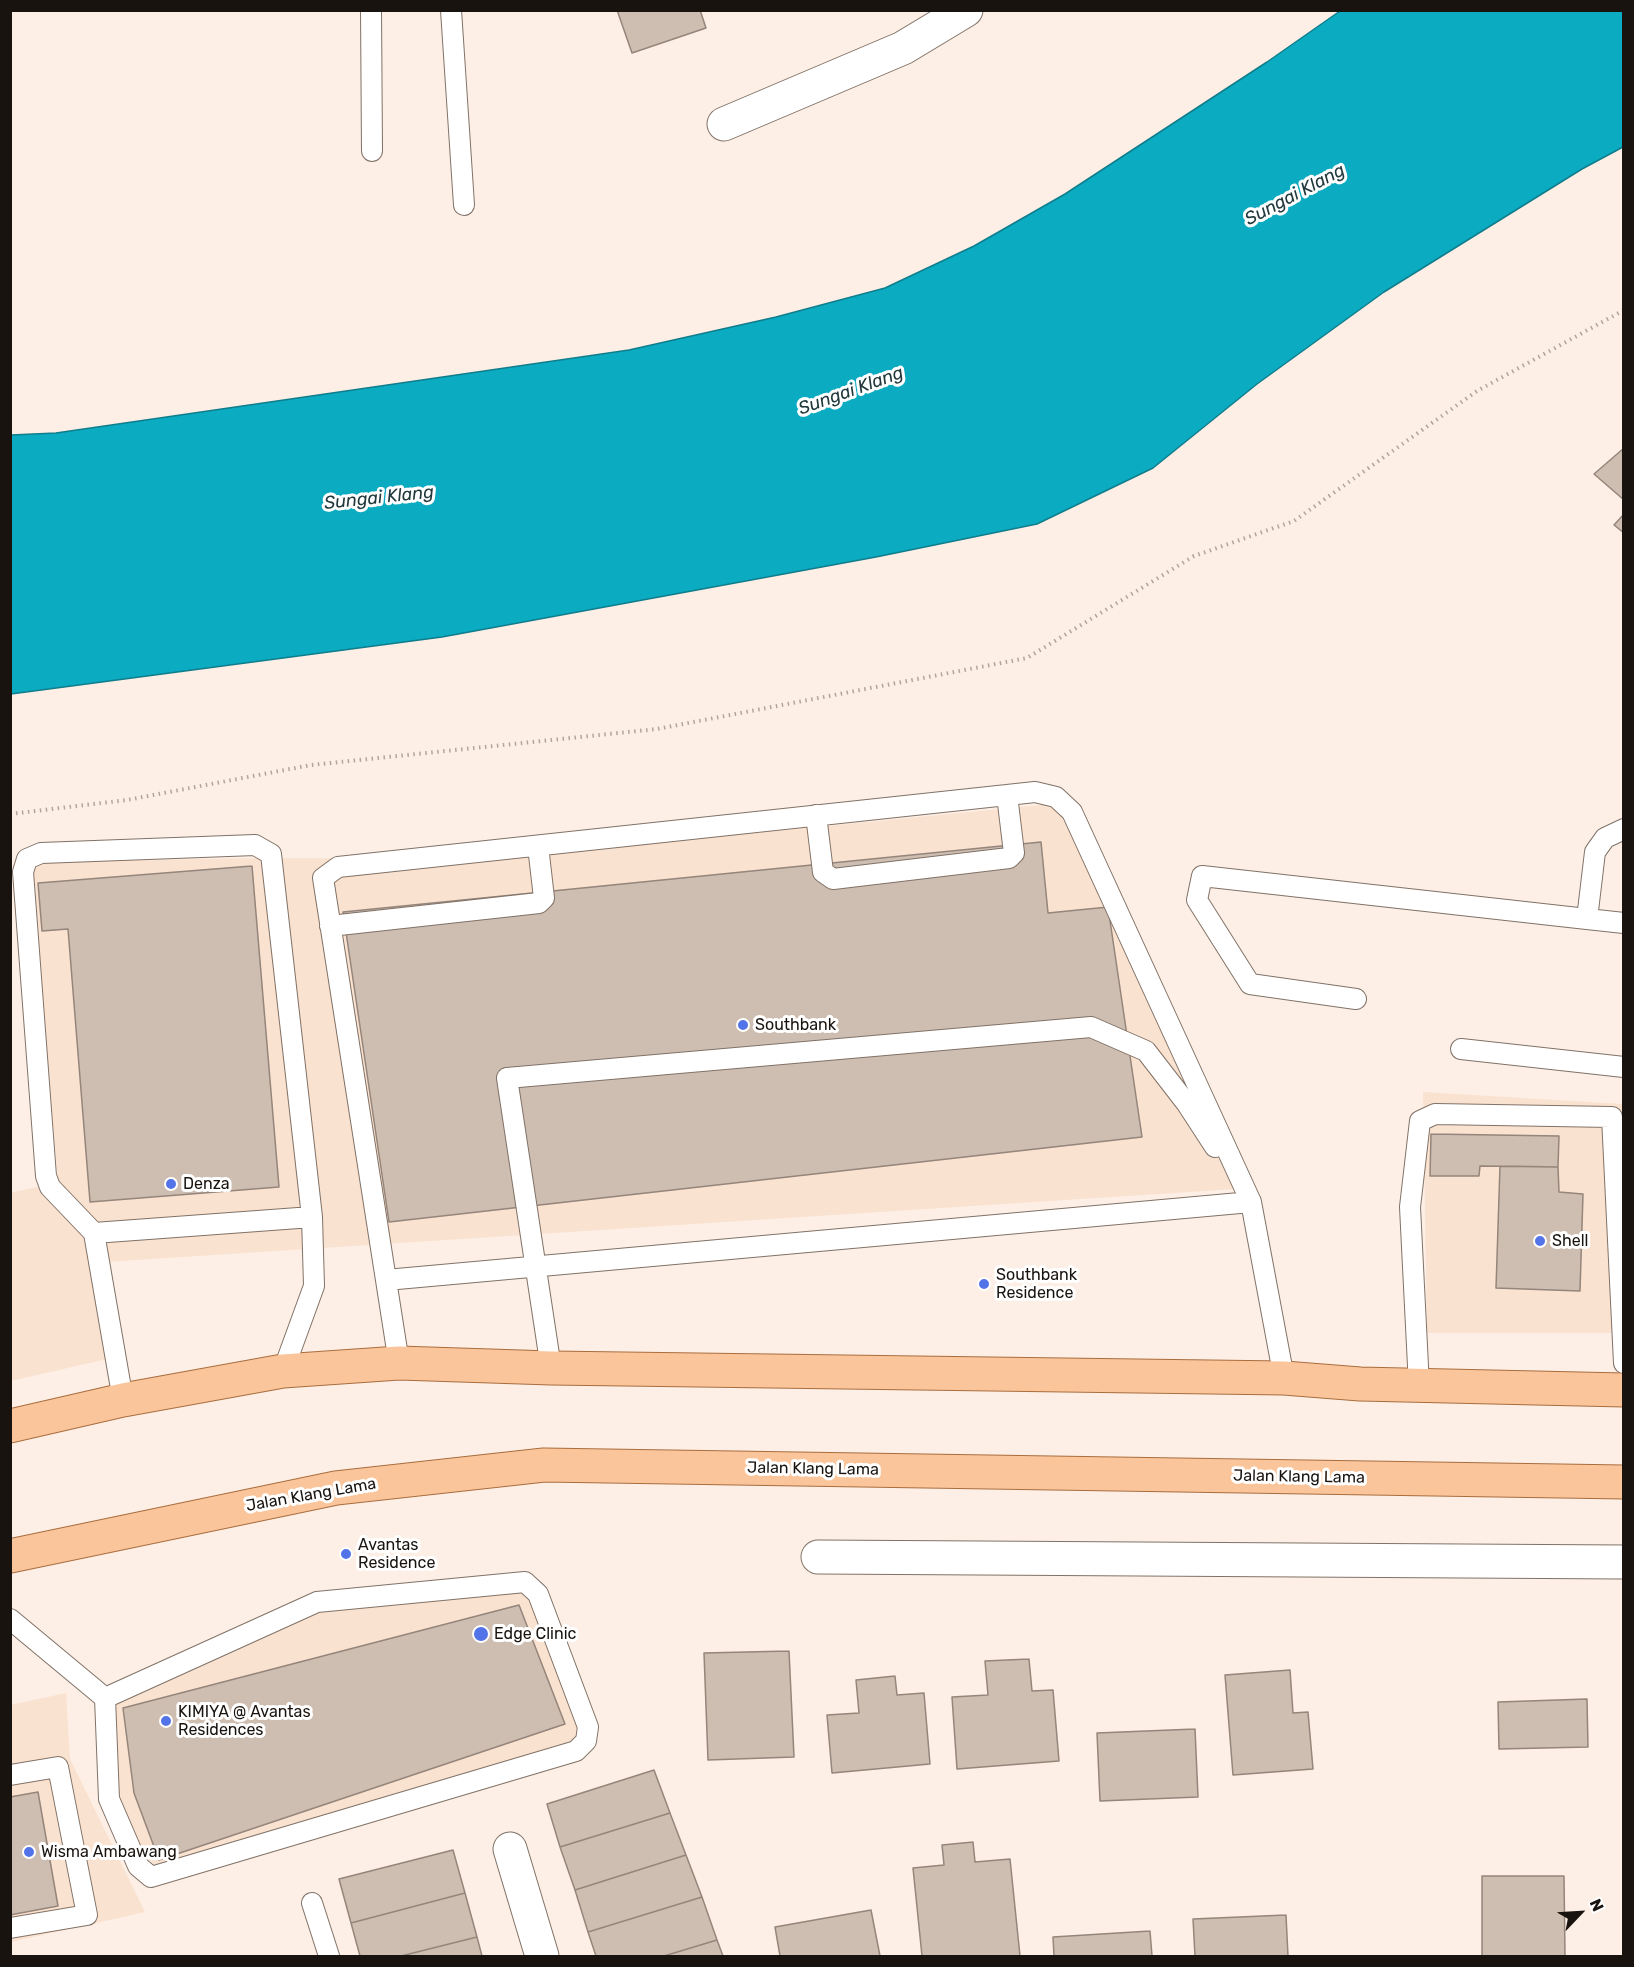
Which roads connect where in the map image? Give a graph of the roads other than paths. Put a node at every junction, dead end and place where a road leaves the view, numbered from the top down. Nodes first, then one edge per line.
1 (371, 10) edge
2 (451, 10) edge
3 (966, 10) edge
4 (724, 124) dead end
5 (372, 151) dead end
6 (464, 205) dead end
7 (1007, 795) junction
8 (816, 815) junction
9 (1623, 829) edge
10 (538, 846) junction
11 (1587, 919) junction
12 (1623, 923) edge
13 (330, 926) junction
14 (1356, 999) dead end
15 (1461, 1049) dead end
16 (1623, 1067) edge
17 (1251, 1202) junction
18 (312, 1217) junction
19 (94, 1233) junction
20 (536, 1267) junction
21 (386, 1280) junction
22 (399, 1363) junction
23 (1623, 1363) edge
24 (550, 1368) junction
25 (283, 1371) junction
26 (1284, 1378) junction
27 (1419, 1386) junction
28 (1623, 1390) edge
29 (123, 1400) junction
30 (10, 1426) edge
31 (1623, 1482) edge
32 (10, 1556) edge
33 (818, 1557) dead end
34 (1623, 1562) edge
35 (10, 1619) edge
36 (105, 1698) junction
37 (10, 1775) edge
38 (510, 1849) dead end
39 (312, 1903) dead end
40 (10, 1928) edge
41 (329, 1956) edge
42 (542, 1956) edge

1 - 5 lane
2 - 6 lane
3 - 4 street
7 - 8 lane
7 - 8 lane
7 - 17 lane
8 - 10 lane
9 - 11 lane
10 - 13 lane
10 - 13 lane
11 - 12 lane
11 - 14 lane
13 - 21 lane
15 - 16 lane
17 - 20 lane
17 - 20 lane
17 - 26 lane
18 - 19 lane
18 - 19 lane
18 - 25 lane
19 - 29 lane
20 - 21 lane
20 - 24 lane
21 - 22 lane
22 - 24 main road
22 - 25 main road
23 - 27 lane
24 - 26 main road
25 - 29 main road
26 - 27 main road
27 - 28 main road
29 - 30 main road
31 - 32 main road, Jalan Klang Lama
33 - 34 street
35 - 36 lane
36 - 36 lane
37 - 40 lane
38 - 42 street
39 - 41 lane

